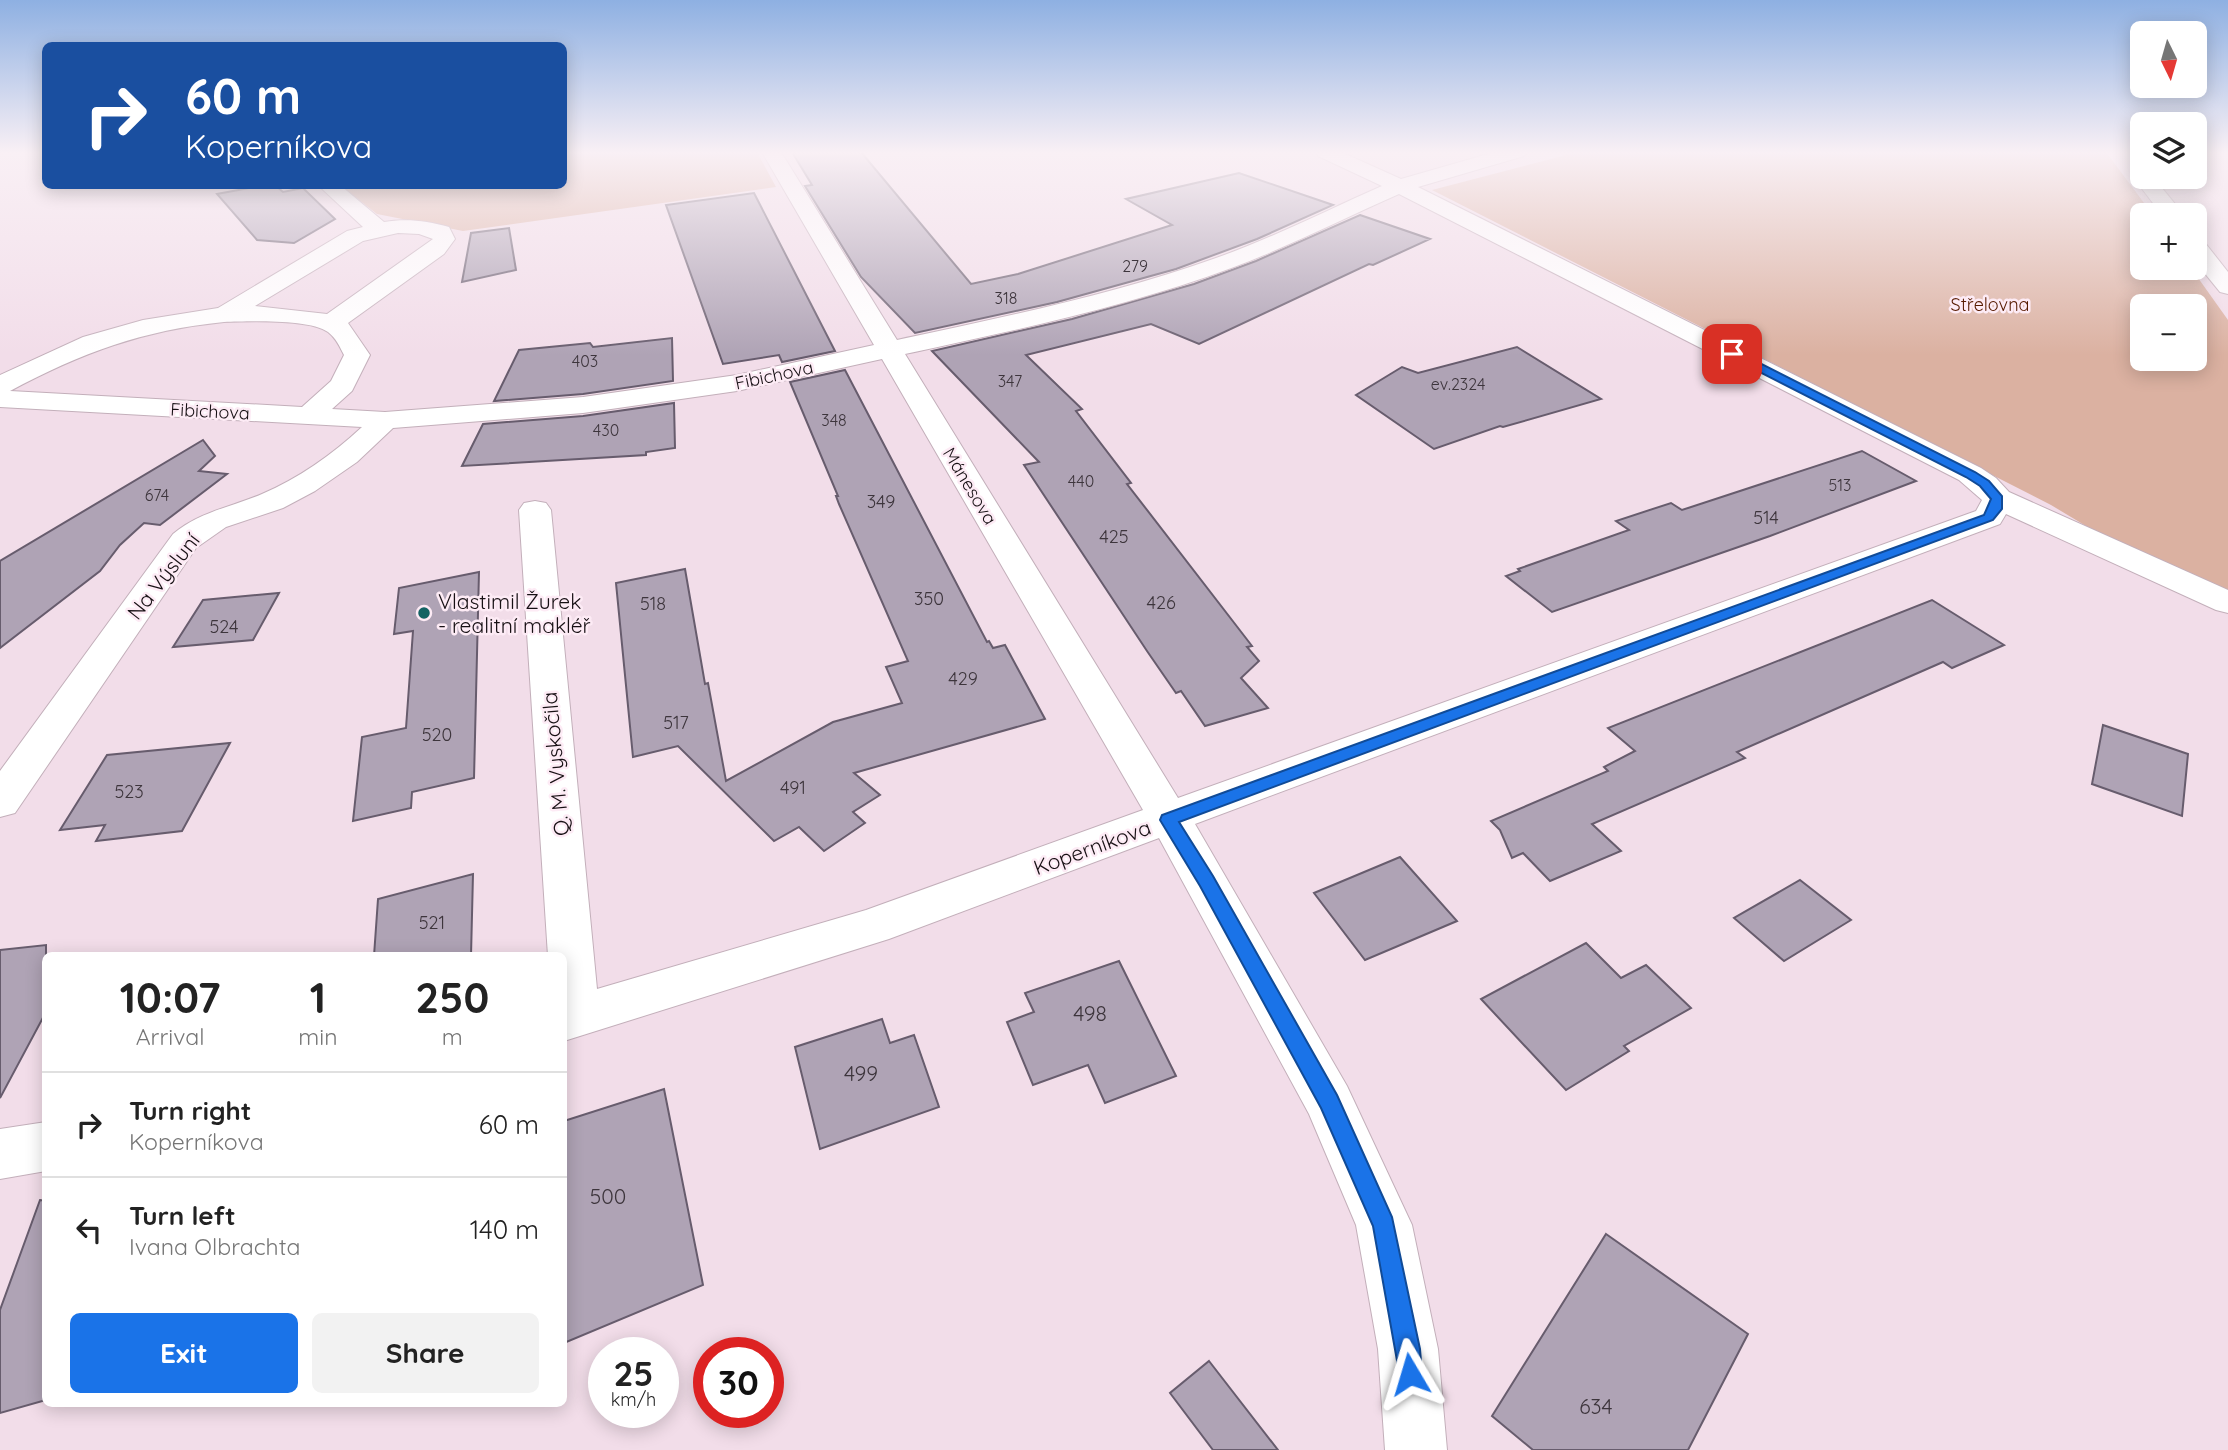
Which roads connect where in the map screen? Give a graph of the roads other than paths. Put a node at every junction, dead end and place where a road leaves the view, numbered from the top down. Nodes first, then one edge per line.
1 (368, 220) edge
2 (811, 220) edge
3 (1325, 220) edge
4 (1465, 220) edge
5 (378, 228) junction
6 (2207, 260) edge
7 (2228, 287) edge
8 (227, 313) junction
9 (331, 323) junction
10 (888, 351) junction
11 (0, 386) edge
12 (0, 399) edge
13 (307, 417) junction
14 (385, 420) junction
15 (1998, 499) junction
16 (535, 510) dead end
17 (2228, 603) edge
18 (0, 802) edge
19 (1168, 820) junction
20 (565, 952) edge
21 (567, 975) edge
22 (570, 1019) edge
23 (42, 1147) edge
24 (0, 1154) edge
25 (1416, 1450) edge

1 - 5 street
2 - 10 street, Mánesova
3 - 10 street, Fibichova
4 - 15 street
5 - 8 street
5 - 9 street
6 - 7 street
8 - 9 street
8 - 11 street
9 - 13 street
10 - 14 street, Fibichova
10 - 19 street, Mánesova
12 - 13 street, Fibichova
13 - 14 street, Fibichova
14 - 18 street, Na Výsluní
15 - 17 street
15 - 19 street, Koperníkova
16 - 20 street, Q. M. Vyskočila
19 - 22 street, Koperníkova
19 - 25 street, Mánesova
21 - 22 street, Q. M. Vyskočila
23 - 24 street

